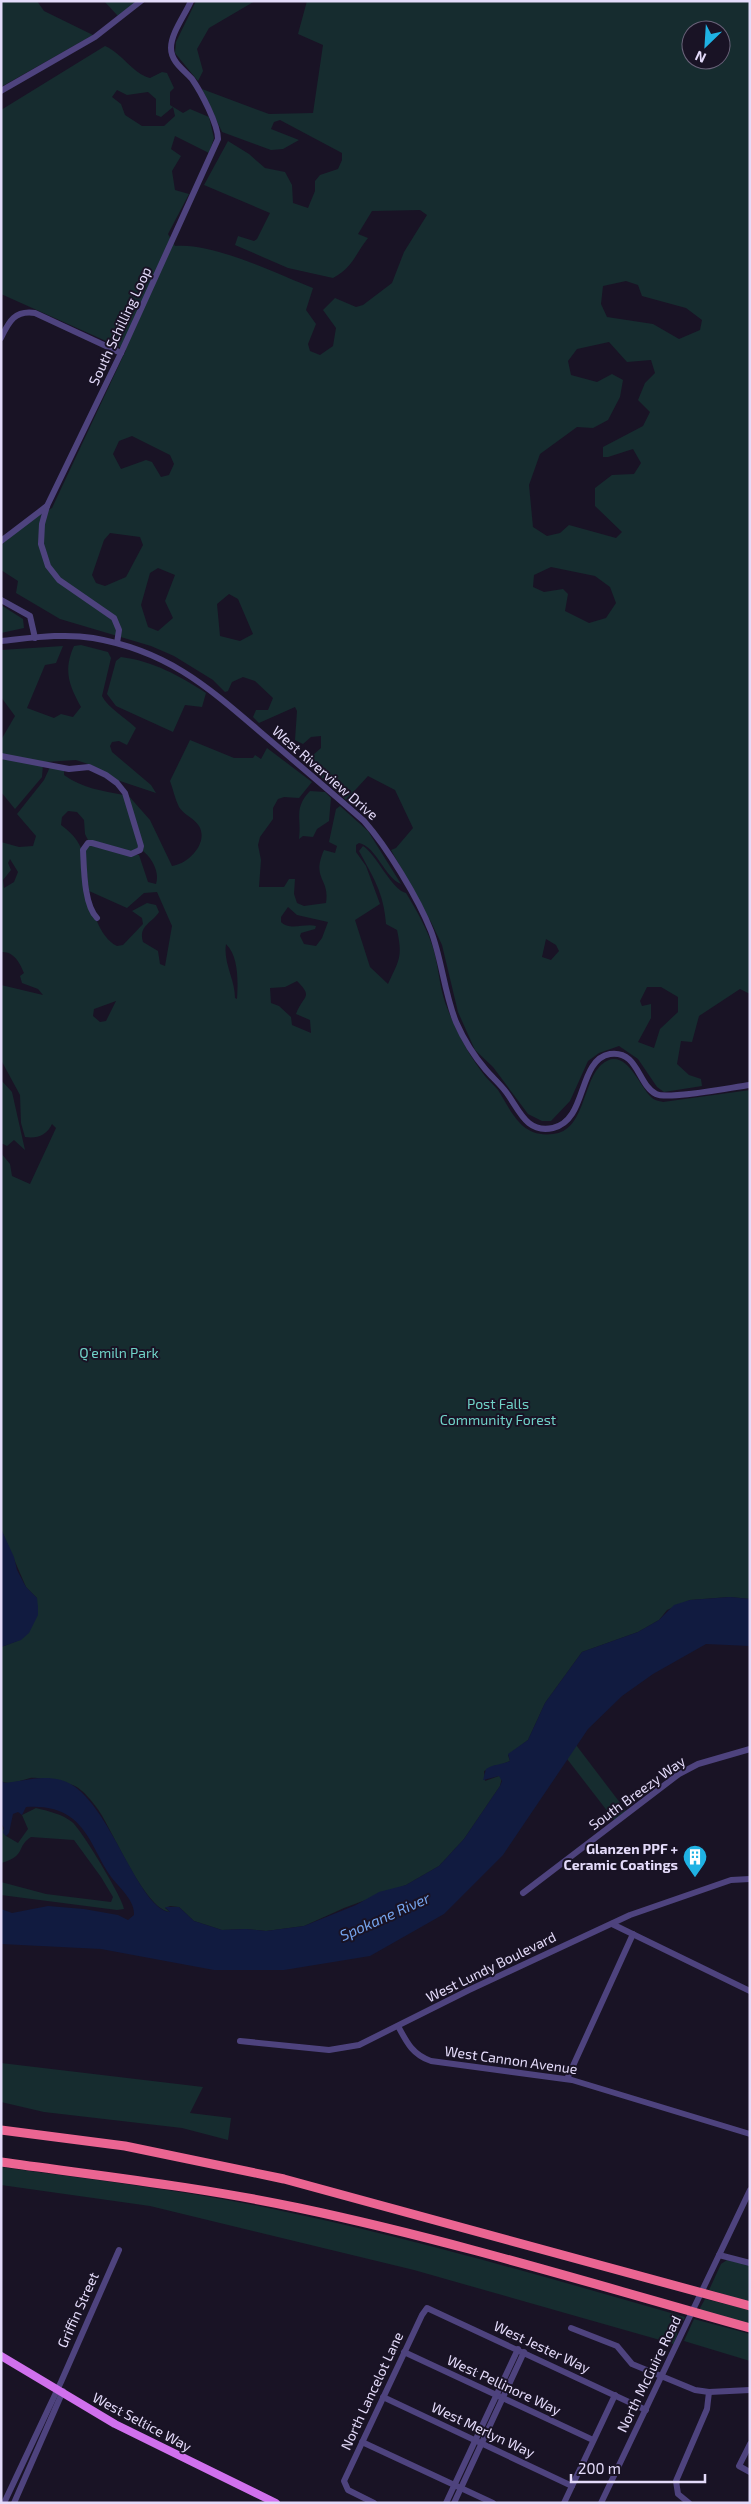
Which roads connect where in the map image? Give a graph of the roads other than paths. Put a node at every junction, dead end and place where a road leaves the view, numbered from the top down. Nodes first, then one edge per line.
1 (141, 1) edge
2 (191, 1) edge
3 (1, 91) edge
4 (1, 338) edge
5 (122, 353) junction
6 (47, 506) junction
7 (1, 541) edge
8 (1, 600) edge
9 (34, 638) junction
10 (1, 641) edge
11 (117, 643) junction
12 (1, 756) edge
13 (97, 918) dead end
14 (750, 1085) edge
15 (750, 1749) edge
16 (750, 1879) edge
17 (524, 1893) dead end
18 (612, 1924) junction
19 (633, 1934) junction
20 (750, 1990) edge
21 (398, 2026) junction
22 (240, 2041) dead end
23 (567, 2079) junction
24 (1, 2130) edge
25 (750, 2134) edge
26 (1, 2162) edge
27 (750, 2190) edge
28 (119, 2250) dead end
29 (720, 2256) junction
30 (750, 2263) edge
31 (750, 2306) edge
32 (427, 2308) joint
33 (571, 2328) dead end
34 (750, 2328) edge
35 (521, 2351) junction
36 (404, 2352) junction
37 (1, 2356) edge
38 (662, 2375) junction
39 (750, 2390) edge
40 (59, 2392) junction
41 (709, 2392) junction
42 (615, 2395) junction
43 (500, 2396) junction
44 (383, 2397) junction
45 (646, 2410) junction
46 (45, 2414) junction
47 (52, 2418) junction
48 (594, 2440) junction
49 (479, 2441) junction
50 (362, 2442) junction
51 (750, 2444) edge
52 (750, 2472) edge
53 (458, 2486) junction
54 (572, 2486) junction
55 (4, 2503) edge
56 (14, 2503) edge
57 (276, 2503) edge
58 (374, 2503) edge
59 (446, 2503) edge
60 (454, 2503) edge
61 (493, 2503) edge
62 (564, 2503) edge
63 (601, 2503) edge
64 (689, 2503) edge

1 - 3 street
2 - 5 street, South Schilling Loop
4 - 5 street
5 - 6 street, South Schilling Loop
6 - 7 street
6 - 11 street, South Schilling Loop
8 - 9 street
9 - 10 street, West Riverview Drive
9 - 11 street, West Riverview Drive
11 - 14 street, West Riverview Drive
12 - 13 street
15 - 17 street, South Breezy Way
16 - 18 street, West Lundy Boulevard
18 - 19 street
18 - 21 street, West Lundy Boulevard
19 - 20 street
19 - 23 street
21 - 22 street, West Lundy Boulevard
21 - 23 street, West Cannon Avenue
23 - 25 street, West Cannon Avenue
24 - 31 highway
26 - 34 highway
27 - 29 street, North McGuire Road
28 - 40 street, Griffin Street
29 - 30 street
29 - 38 street, North McGuire Road
32 - 35 street, West Jester Way
32 - 36 street, North Lancelot Lane
33 - 38 street
35 - 42 street, West Jester Way
35 - 43 street
36 - 43 street, West Pellinore Way
36 - 44 street, North Lancelot Lane
37 - 40 main road, West Seltice Way
38 - 41 street
38 - 45 street, North McGuire Road
39 - 41 street
40 - 46 street
40 - 47 street
40 - 57 main road, West Seltice Way
41 - 64 street
42 - 45 street, West Jester Way
42 - 48 street
43 - 48 street, West Pellinore Way
43 - 49 street
44 - 49 street, West Merlyn Way
44 - 50 street, North Lancelot Lane
45 - 63 street, North McGuire Road
46 - 47 street
46 - 55 street
47 - 56 street
48 - 54 street
49 - 53 street
49 - 54 street, West Merlyn Way
50 - 53 street
50 - 58 street, North Lancelot Lane
51 - 52 street
53 - 59 street
53 - 60 street
53 - 61 street
54 - 62 street

